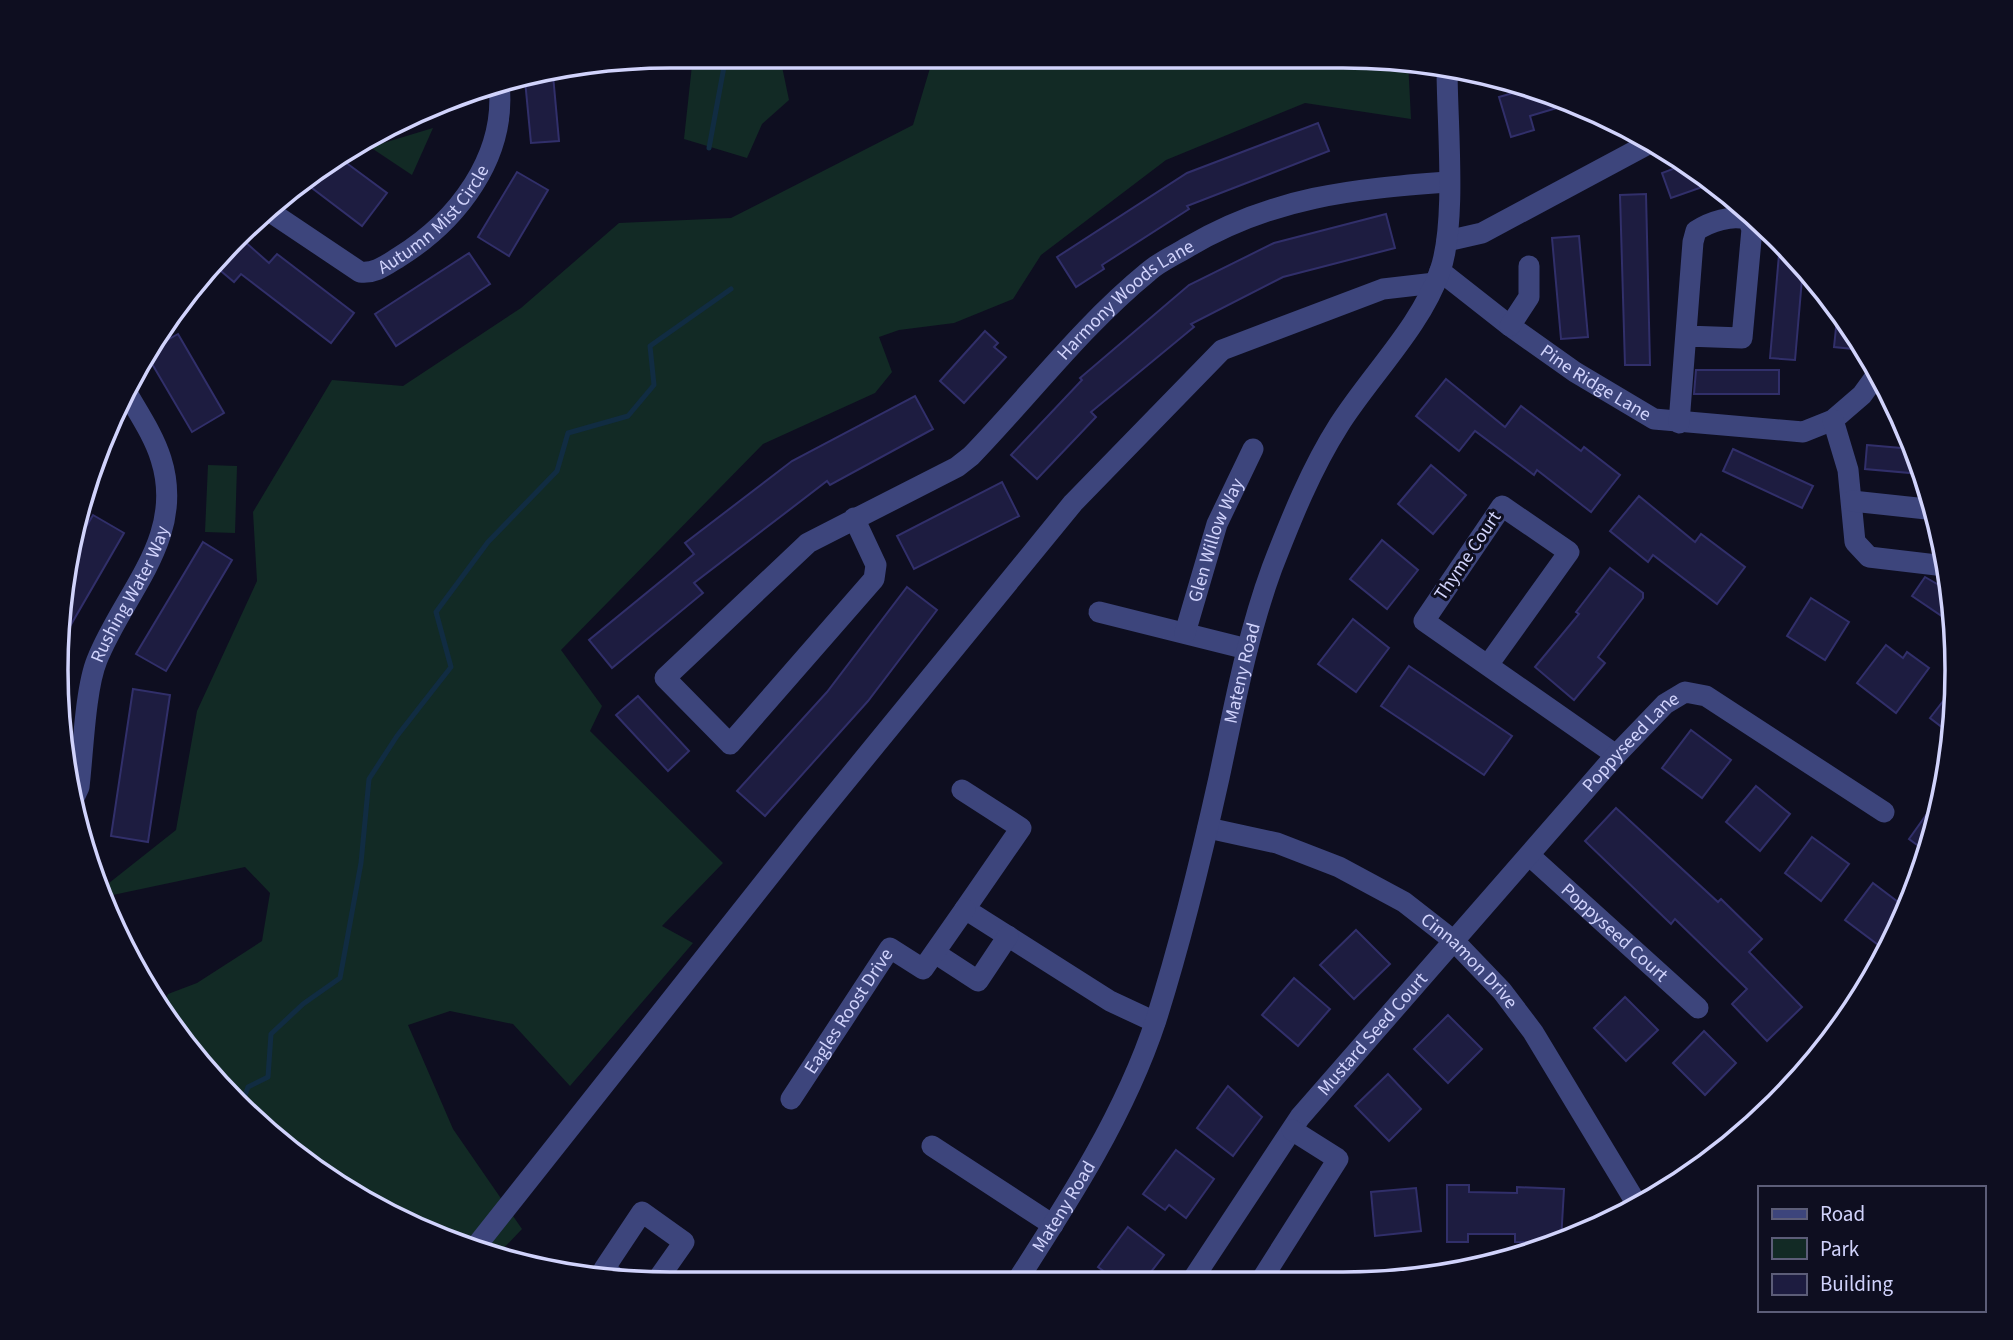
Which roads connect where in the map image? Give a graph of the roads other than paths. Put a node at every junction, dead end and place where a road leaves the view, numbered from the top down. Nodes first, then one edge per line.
1 (1447, 78) edge
2 (498, 94) edge
3 (1641, 148) edge
4 (1448, 181) junction
5 (276, 216) edge
6 (1739, 217) edge
7 (1752, 229) edge
8 (1447, 241) junction
9 (1530, 266) dead end
10 (1437, 277) junction
11 (1510, 326) junction
12 (1686, 336) junction
13 (1871, 382) edge
14 (131, 401) edge
15 (1833, 420) junction
16 (1679, 424) junction
17 (1254, 449) dead end
18 (1852, 501) junction
19 (1922, 509) edge
20 (854, 518) junction
21 (1935, 565) edge
22 (1099, 612) dead end
23 (1185, 633) junction
24 (1247, 649) junction
25 (1488, 665) junction
26 (1616, 755) junction
27 (79, 784) edge
28 (962, 790) dead end
29 (1884, 812) dead end
30 (1208, 828) junction
31 (1530, 856) junction
32 (965, 909) junction
33 (1008, 936) junction
34 (1454, 941) junction
35 (935, 953) junction
36 (1698, 1008) dead end
37 (1155, 1022) junction
38 (791, 1099) dead end
39 (1292, 1130) junction
40 (932, 1146) dead end
41 (1633, 1197) edge
42 (1053, 1226) junction
43 (480, 1241) edge
44 (605, 1268) edge
45 (663, 1272) edge
46 (1023, 1272) edge
47 (1198, 1272) edge
48 (1266, 1272) edge

1 - 4 street, Mateny Road
2 - 5 street, Autumn Mist Circle
3 - 8 street
4 - 8 street, Mateny Road
4 - 20 street, Harmony Woods Lane
6 - 12 street
7 - 12 street
8 - 10 street, Mateny Road
9 - 11 street
10 - 11 street, Pine Ridge Lane
10 - 24 street, Mateny Road
10 - 43 street
11 - 16 street, Pine Ridge Lane
12 - 16 street
13 - 15 street, Pine Ridge Lane
14 - 27 street, Rushing Water Way
15 - 16 street, Pine Ridge Lane
15 - 18 street
17 - 23 street, Glen Willow Way
18 - 19 street
18 - 21 street
20 - 20 street, Harmony Woods Lane
22 - 23 street
23 - 24 street
24 - 30 street, Mateny Road
25 - 25 street, Thyme Court
25 - 26 street, Thyme Court
26 - 29 street, Poppyseed Lane
26 - 31 street, Poppyseed Lane
28 - 32 street
30 - 34 street, Cinnamon Drive
30 - 37 street, Mateny Road
31 - 34 street, Poppyseed Lane
31 - 36 street, Poppyseed Court
32 - 33 street
32 - 35 street
33 - 35 street
33 - 37 street
34 - 39 street, Mustard Seed Court
34 - 41 street, Cinnamon Drive
35 - 38 street, Eagles Roost Drive
37 - 42 street, Mateny Road
39 - 47 street, Mustard Seed Court
39 - 48 street
40 - 42 street
42 - 46 street, Mateny Road
44 - 45 street

